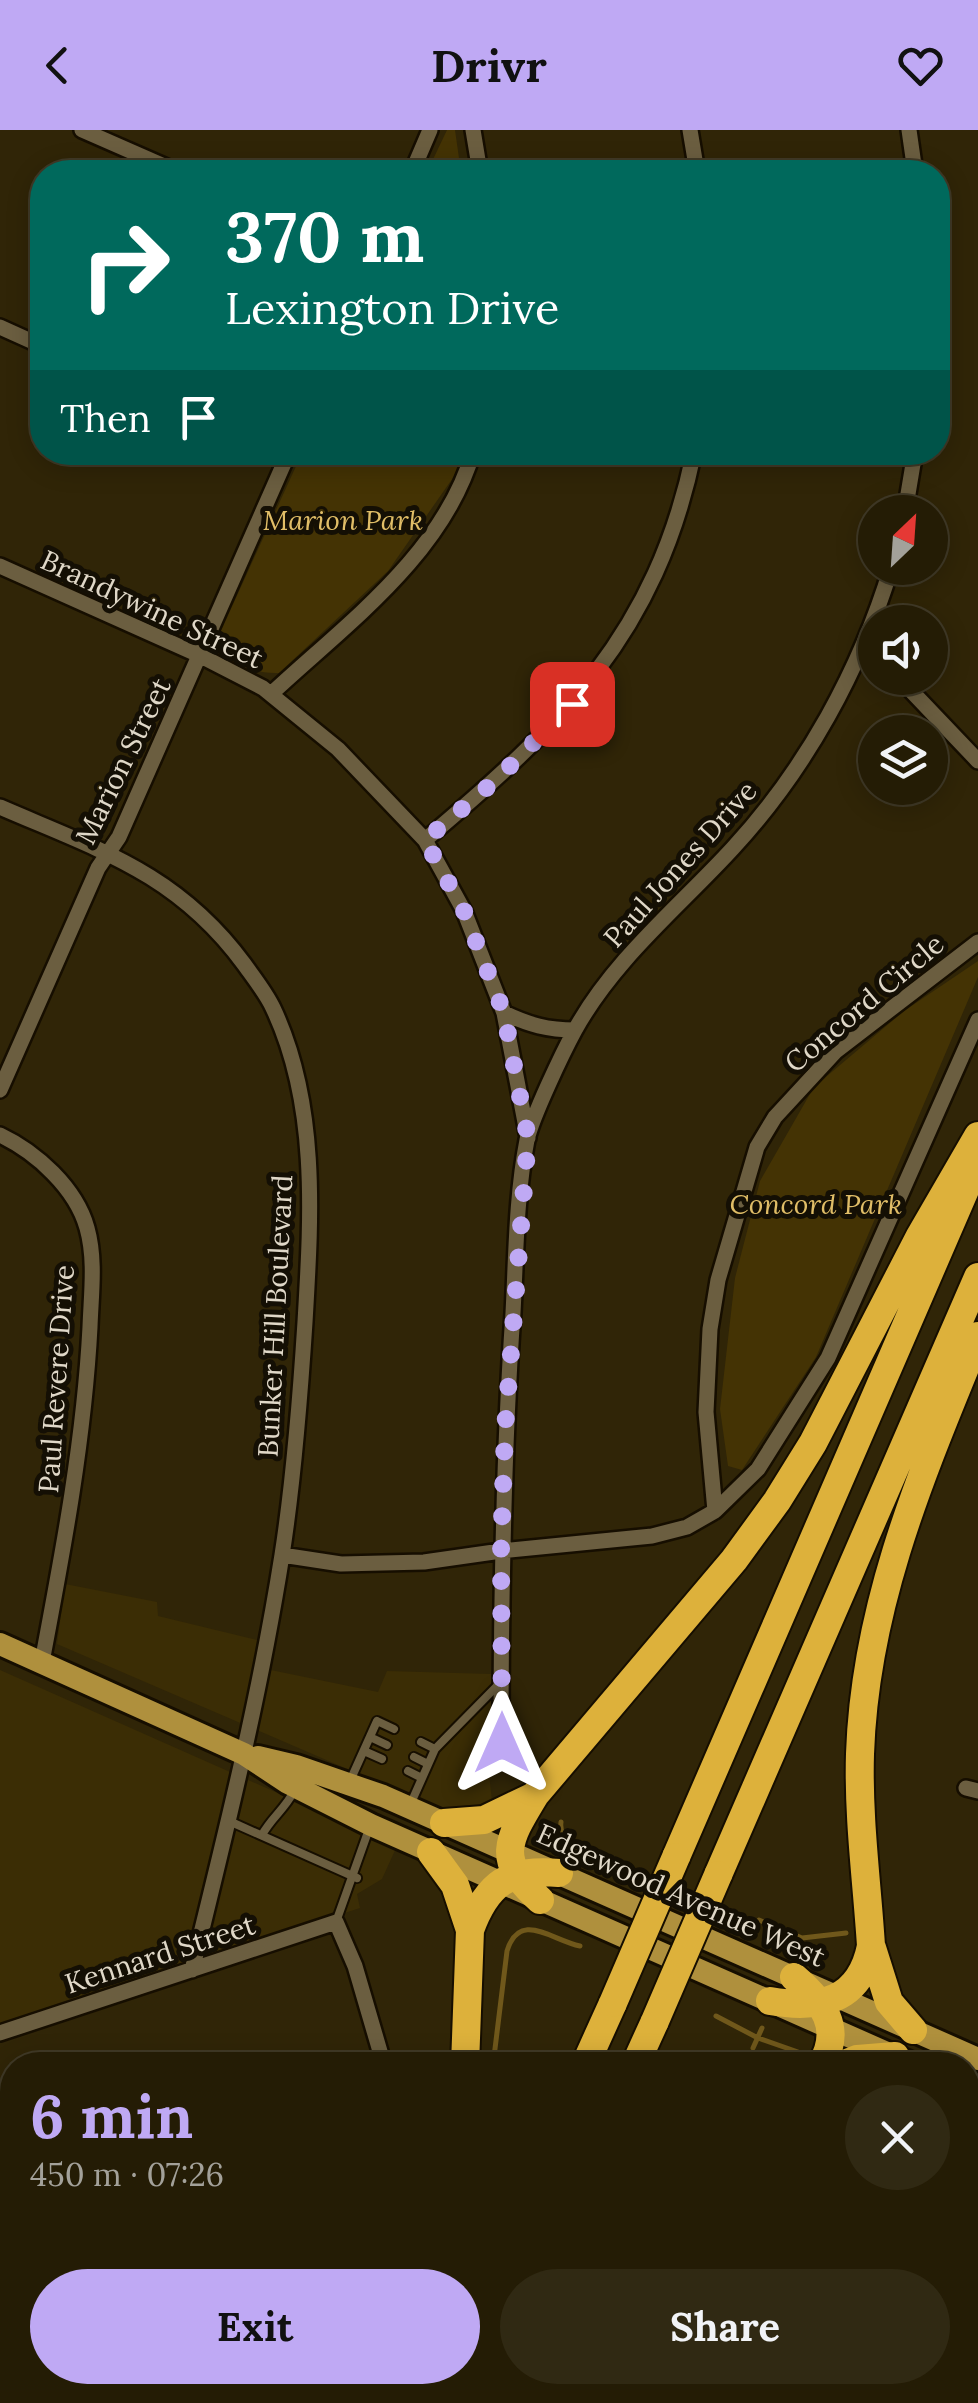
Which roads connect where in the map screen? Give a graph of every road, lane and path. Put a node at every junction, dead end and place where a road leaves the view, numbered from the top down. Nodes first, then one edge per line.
1 (82, 130) edge
2 (430, 130) edge
3 (474, 130) edge
4 (690, 130) edge
5 (909, 130) edge
6 (151, 160) edge
7 (417, 160) edge
8 (478, 160) edge
9 (695, 160) edge
10 (913, 160) edge
11 (0, 327) edge
12 (30, 341) edge
13 (281, 465) edge
14 (468, 465) edge
15 (692, 465) edge
16 (913, 465) edge
17 (908, 495) edge
18 (0, 566) edge
19 (201, 656) junction
20 (858, 670) edge
21 (271, 694) junction
22 (915, 695) edge
23 (978, 761) edge
24 (0, 807) edge
25 (425, 840) junction
26 (108, 854) junction
27 (444, 874) joint
28 (978, 942) edge
29 (504, 1013) junction
30 (978, 1020) edge
31 (576, 1030) junction
32 (0, 1090) edge
33 (0, 1135) edge
34 (978, 1136) edge
35 (528, 1138) junction
36 (978, 1161) edge
37 (978, 1276) edge
38 (978, 1336) edge
39 (715, 1510) junction
40 (501, 1551) junction
41 (282, 1555) junction
42 (0, 1644) edge
43 (42, 1662) junction
44 (501, 1682) junction
45 (394, 1729) dead end
46 (370, 1737) junction
47 (421, 1742) dead end
48 (502, 1743) dead end
49 (387, 1745) dead end
50 (435, 1748) junction
51 (364, 1751) junction
52 (244, 1754) junction
53 (414, 1757) dead end
54 (382, 1759) dead end
55 (428, 1764) junction
56 (408, 1771) dead end
57 (422, 1778) junction
58 (349, 1783) junction
59 (296, 1787) junction
60 (535, 1795) junction
61 (409, 1807) junction
62 (229, 1821) junction
63 (444, 1823) junction
64 (371, 1825) junction
65 (262, 1836) junction
66 (431, 1852) junction
67 (508, 1870) junction
68 (559, 1873) joint
69 (354, 1877) junction
70 (540, 1900) joint
71 (336, 1922) junction
72 (470, 1930) junction
73 (871, 1946) junction
74 (192, 1970) junction
75 (794, 1977) joint
76 (770, 2001) joint
77 (830, 2009) junction
78 (913, 2030) junction
79 (0, 2032) edge
80 (380, 2052) edge
81 (465, 2052) edge
82 (591, 2052) edge
83 (641, 2052) edge
84 (827, 2052) edge
85 (891, 2052) edge
86 (962, 2052) edge

1 - 6 street
2 - 7 street
3 - 8 street
4 - 9 street
5 - 10 street
11 - 12 street
13 - 19 street, Marion Street
14 - 21 street
15 - 25 street
16 - 17 street
18 - 19 street, Brandywine Street
19 - 21 street, Brandywine Street
19 - 26 street, Marion Street
20 - 31 street, Paul Jones Drive
21 - 25 street, Brandywine Street
22 - 23 street
24 - 26 street, Bunker Hill Boulevard
25 - 27 street, Brandywine Street
26 - 32 street, Marion Street
26 - 41 street, Bunker Hill Boulevard
27 - 29 street, Paul Jones Drive
28 - 39 street, Concord Circle
29 - 31 street
29 - 35 street, Paul Jones Drive
30 - 39 street
31 - 35 street, Paul Jones Drive
33 - 43 street, Paul Revere Drive
34 - 60 highway
35 - 40 street, Paul Jones Drive
36 - 82 highway, bridge
37 - 83 highway, bridge
38 - 73 highway
39 - 40 street
40 - 41 street
40 - 44 street, Paul Jones Drive
41 - 52 street, Bunker Hill Boulevard
42 - 43 main road, Edgewood Avenue West
43 - 52 main road, Edgewood Avenue West
44 - 48 street, Paul Jones Drive
44 - 50 lane
45 - 46 lane
46 - 49 lane
46 - 51 lane
47 - 50 lane
50 - 55 lane
51 - 54 lane
51 - 58 lane
52 - 58 main road, Edgewood Avenue West
52 - 59 main road, Edgewood Avenue West
52 - 62 street, Bunker Hill Boulevard
53 - 55 lane
55 - 57 lane
56 - 57 lane
57 - 61 lane
58 - 61 main road, Edgewood Avenue West
59 - 64 main road, Edgewood Avenue West
59 - 65 lane
60 - 63 highway
60 - 67 highway
61 - 63 main road, Edgewood Avenue West
62 - 65 lane
62 - 74 street, Bunker Hill Boulevard
63 - 67 main road, Edgewood Avenue West
64 - 66 main road, Edgewood Avenue West
64 - 69 lane
65 - 69 lane
66 - 67 main road, Edgewood Avenue West
66 - 72 highway
67 - 68 highway
67 - 70 highway
67 - 72 highway
68 - 75 main road, Edgewood Avenue West
69 - 71 lane
70 - 76 main road
71 - 74 street, Kennard Street
71 - 80 street
72 - 81 highway
73 - 77 highway
73 - 78 highway
74 - 79 street, Kennard Street
75 - 77 highway
76 - 77 highway
77 - 78 main road, Edgewood Avenue West
77 - 84 highway
77 - 85 main road
78 - 86 main road, Edgewood Avenue West

